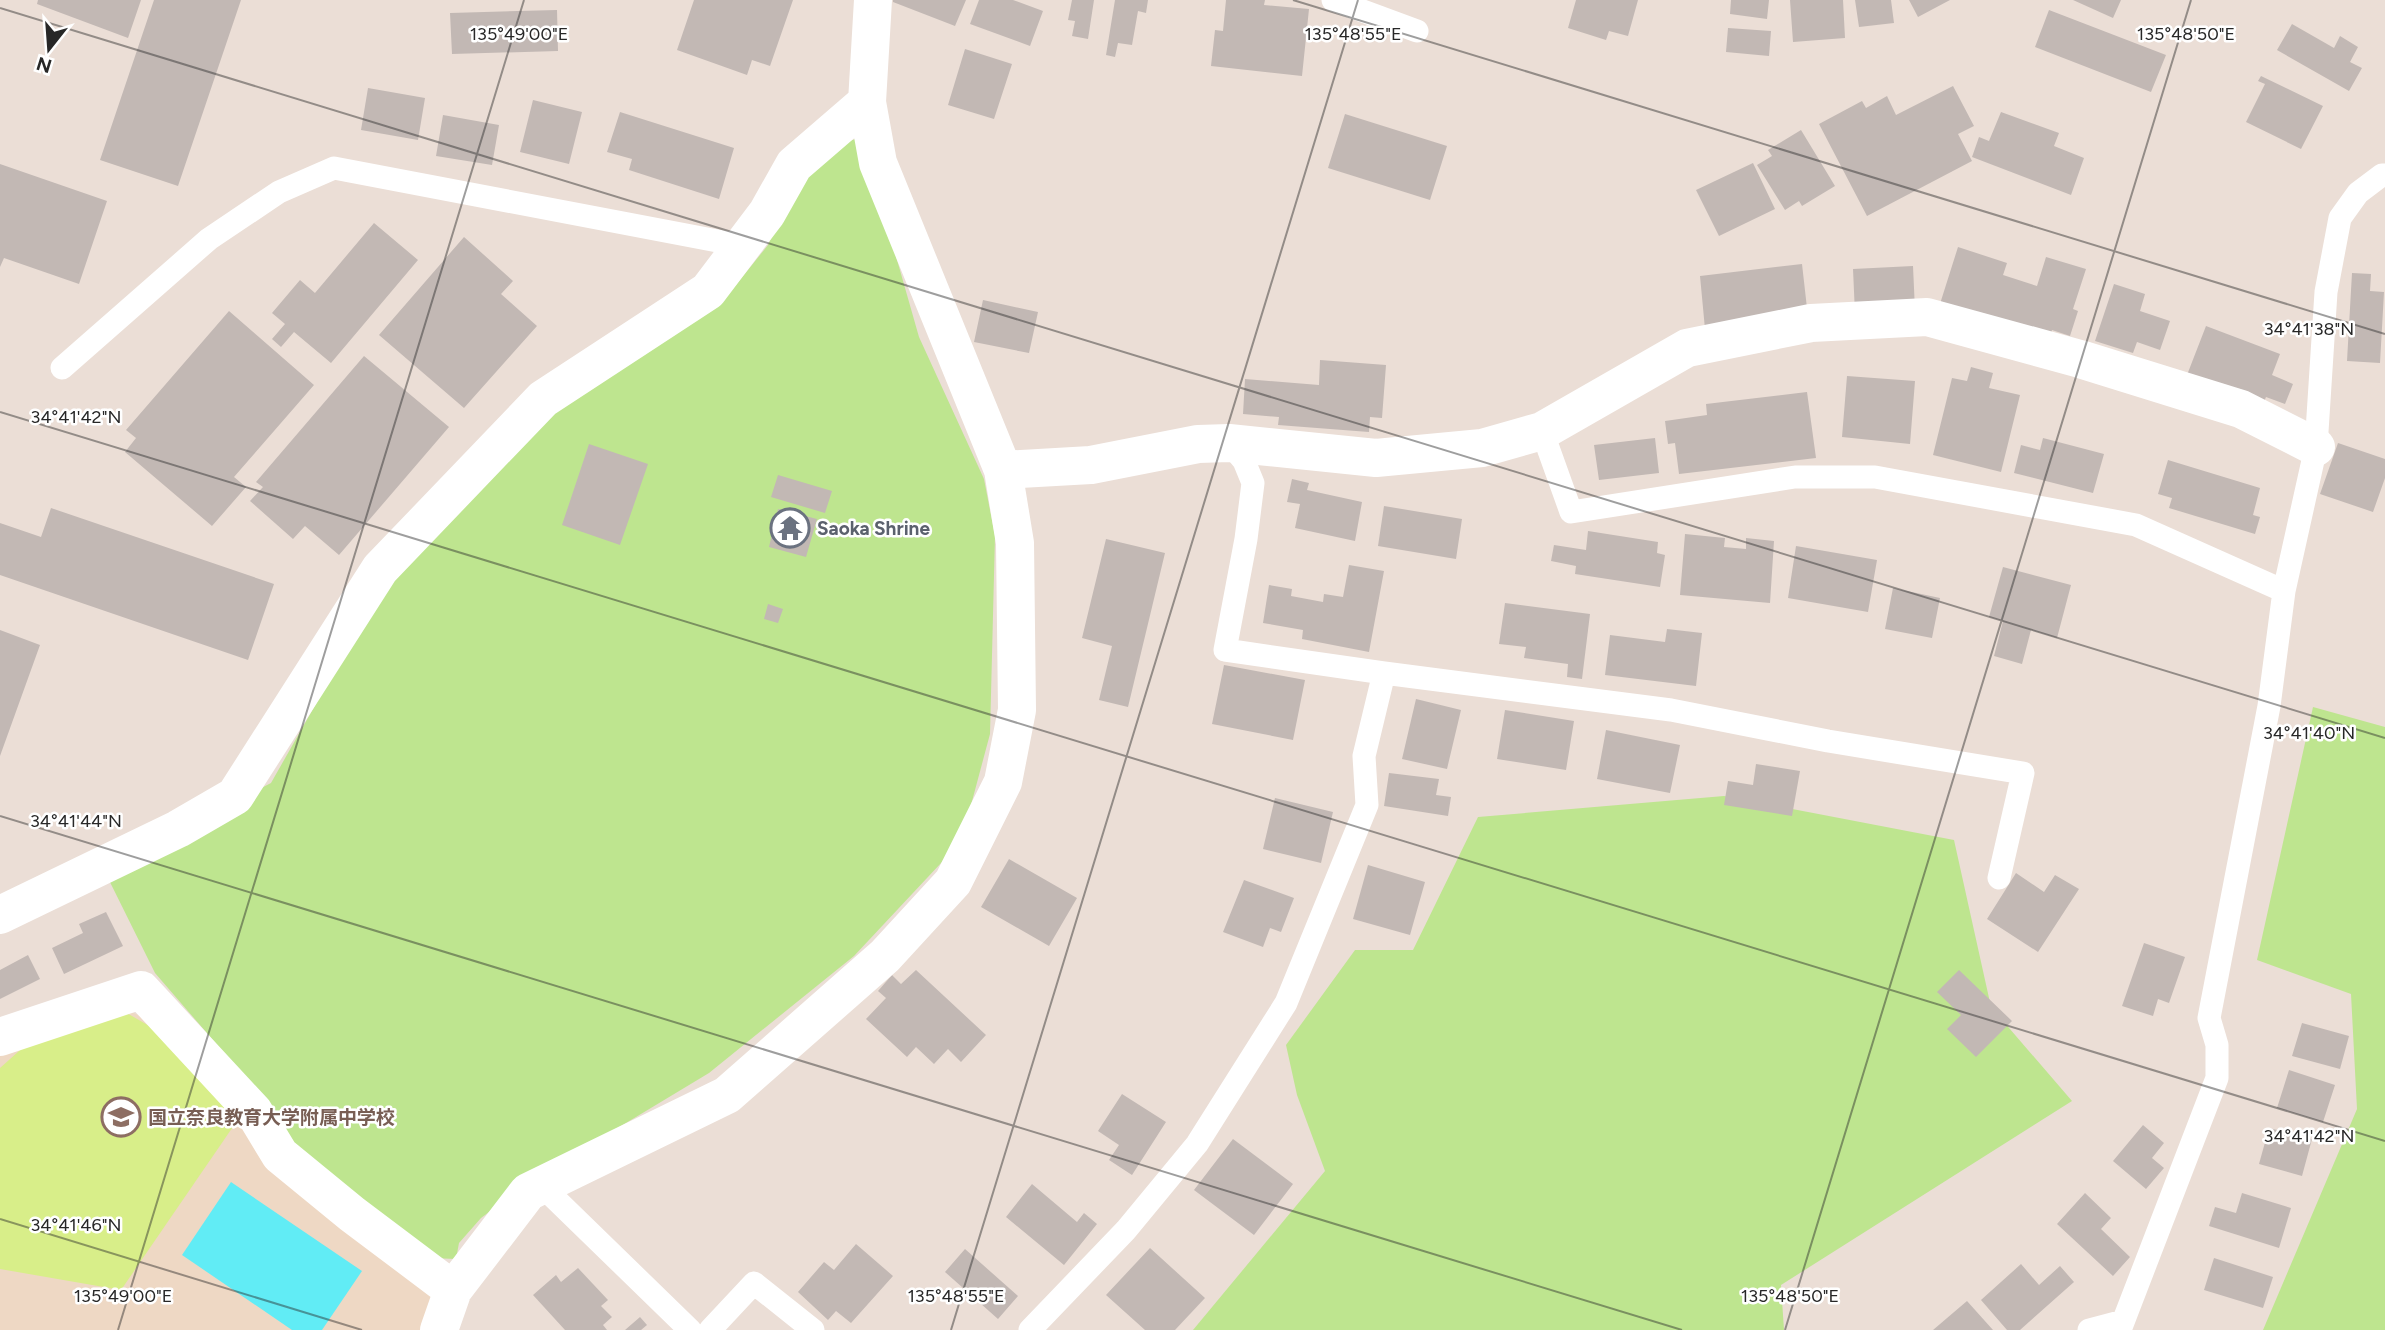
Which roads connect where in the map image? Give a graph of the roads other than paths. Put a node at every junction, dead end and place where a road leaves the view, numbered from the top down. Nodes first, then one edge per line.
1 (873, 0) edge
2 (1333, 0) edge
3 (1417, 31) dead end
4 (867, 102) junction
5 (2385, 175) edge
6 (744, 246) junction
7 (62, 368) dead end
8 (1542, 431) junction
9 (1229, 443) junction
10 (2316, 447) junction
11 (1003, 470) junction
12 (2284, 591) junction
13 (1384, 673) junction
14 (1998, 878) dead end
15 (0, 915) edge
16 (0, 1037) edge
17 (542, 1186) junction
18 (453, 1290) junction
19 (2122, 1326) edge
20 (439, 1330) edge
21 (690, 1330) edge
22 (710, 1330) edge
23 (813, 1330) edge
24 (1030, 1330) edge
25 (2089, 1330) edge

1 - 4 street
2 - 3 lane
4 - 6 street
4 - 11 street
5 - 10 lane
6 - 7 lane
6 - 15 street
8 - 9 street
8 - 10 street
8 - 12 lane
9 - 11 street
9 - 13 lane
10 - 12 lane
11 - 17 street
12 - 19 lane
13 - 14 lane
13 - 24 lane
16 - 18 street
17 - 18 street
17 - 21 lane
18 - 20 street
19 - 25 lane
22 - 23 lane

